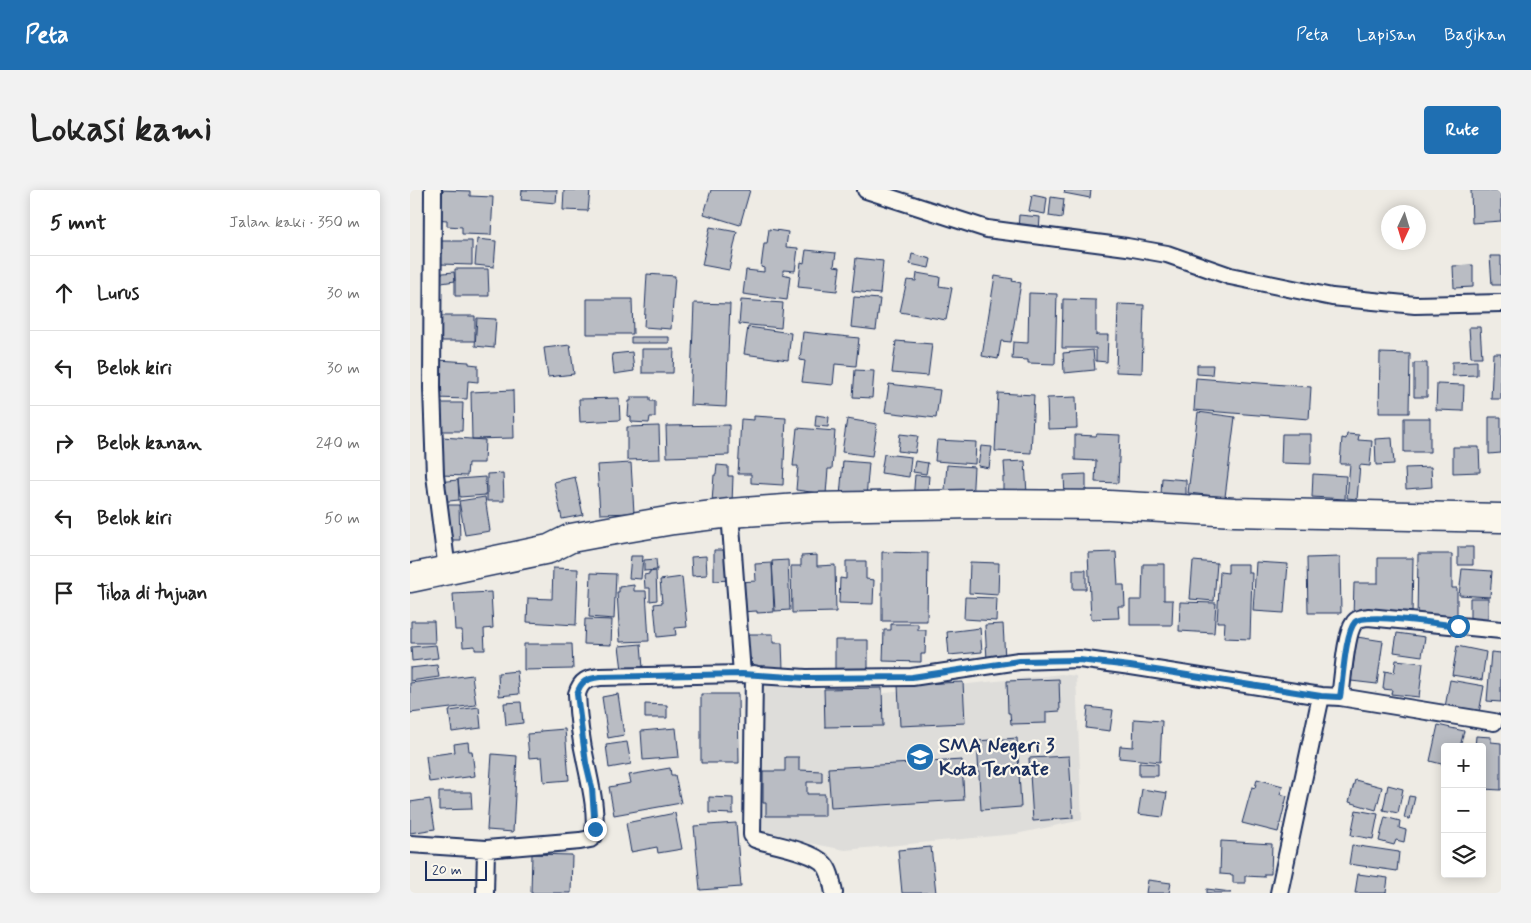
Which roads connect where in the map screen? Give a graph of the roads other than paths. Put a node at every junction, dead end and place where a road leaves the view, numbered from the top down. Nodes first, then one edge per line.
1 (434, 190) edge
2 (866, 190) edge
3 (1501, 303) edge
4 (730, 513) junction
5 (1501, 518) edge
6 (447, 570) junction
7 (410, 578) edge
8 (1501, 630) edge
9 (748, 674) junction
10 (1321, 696) junction
11 (1340, 697) junction
12 (1494, 722) dead end
13 (410, 844) edge
14 (486, 849) junction
15 (485, 893) edge
16 (834, 893) edge
17 (1279, 893) edge

1 - 6 street
2 - 3 street
4 - 5 highway
4 - 6 highway
4 - 9 street
6 - 7 highway
8 - 11 street
9 - 10 street
9 - 14 street
9 - 16 street
10 - 11 street
10 - 17 street
11 - 12 street
13 - 14 street
14 - 15 street

